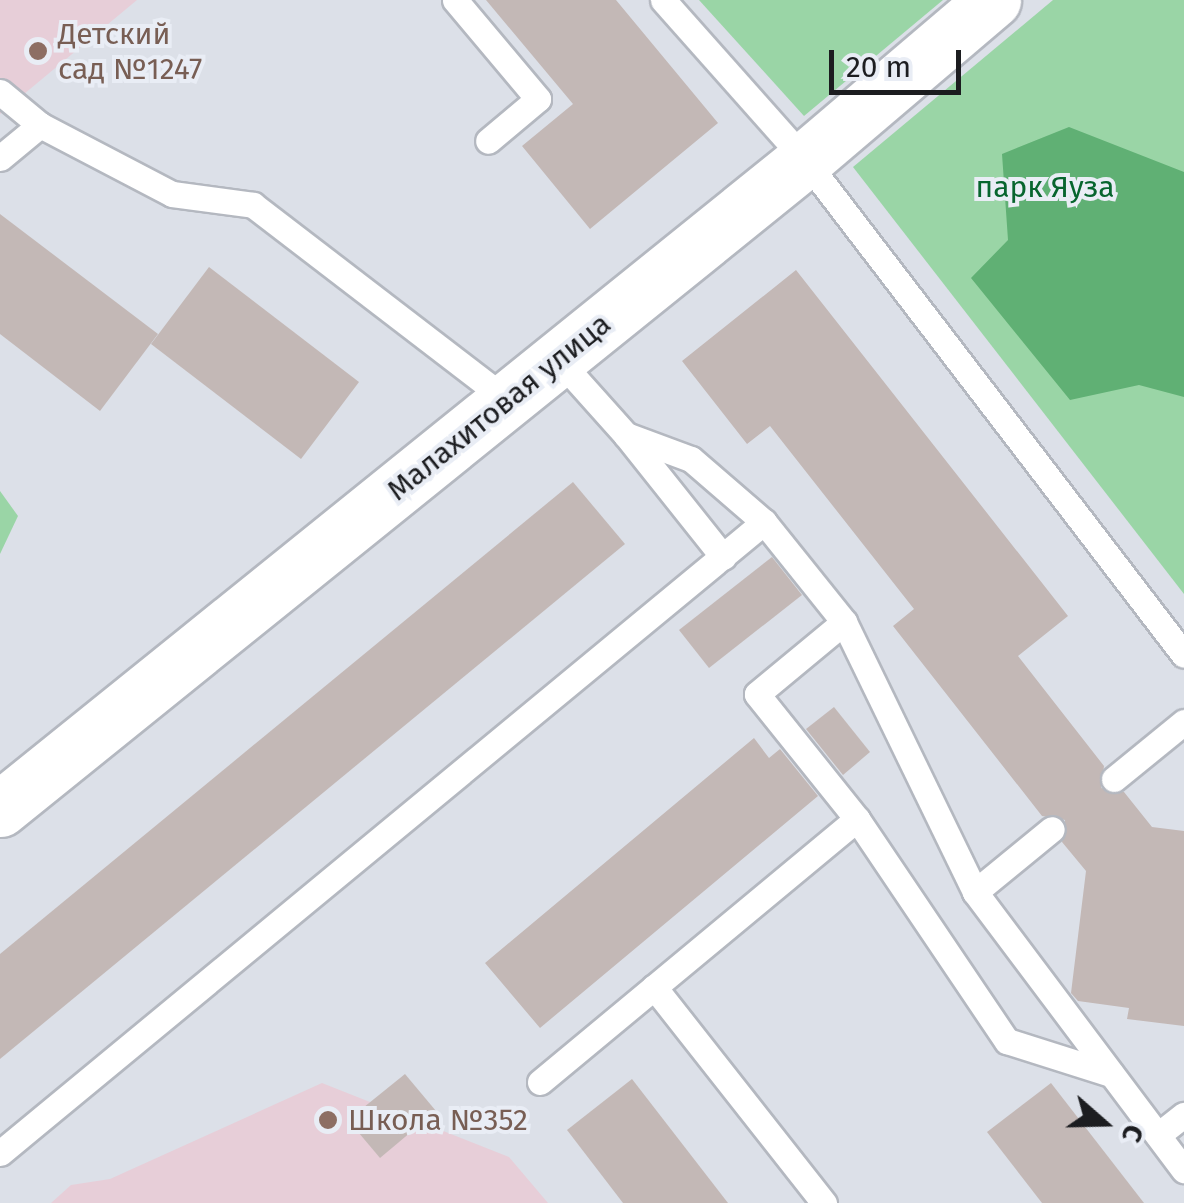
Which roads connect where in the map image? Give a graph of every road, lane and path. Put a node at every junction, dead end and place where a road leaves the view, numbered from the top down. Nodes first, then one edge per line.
1 (455, 0) edge
2 (663, 0) edge
3 (993, 0) edge
4 (0, 92) edge
5 (40, 125) junction
6 (488, 142) dead end
7 (0, 158) edge
8 (805, 160) junction
9 (558, 359) junction
10 (508, 400) junction
11 (626, 435) junction
12 (764, 522) junction
13 (723, 557) junction
14 (844, 622) junction
15 (1184, 655) edge
16 (1184, 722) edge
17 (1114, 779) dead end
18 (0, 809) edge
19 (857, 819) junction
20 (1052, 829) dead end
21 (975, 892) junction
22 (654, 988) junction
23 (1111, 1074) junction
24 (540, 1082) dead end
25 (1184, 1115) edge
26 (1158, 1136) junction
27 (0, 1153) edge
28 (1184, 1170) edge
29 (824, 1203) edge

1 - 6 lane
2 - 8 lane
3 - 8 street, Малахитовая улица
4 - 5 lane
5 - 7 lane
5 - 10 lane
8 - 9 street, Малахитовая улица
8 - 15 lane
9 - 10 street, Малахитовая улица
9 - 11 lane
10 - 18 street, Малахитовая улица
11 - 12 lane
11 - 13 lane
12 - 13 lane
12 - 14 lane
13 - 27 lane
14 - 19 lane
14 - 21 lane
16 - 17 lane
19 - 22 lane
19 - 23 lane
20 - 21 lane
21 - 23 lane
22 - 24 lane
22 - 29 lane
23 - 26 lane
25 - 26 lane
26 - 28 lane

